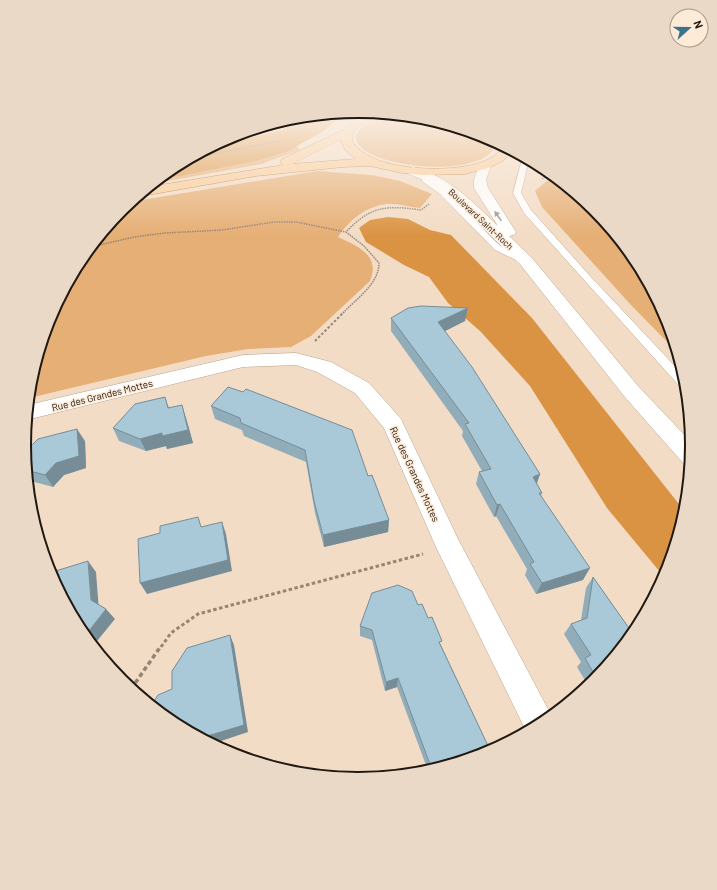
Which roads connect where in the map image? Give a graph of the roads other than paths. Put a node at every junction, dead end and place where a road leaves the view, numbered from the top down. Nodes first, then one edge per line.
1 (307, 153) edge
2 (355, 153) edge
3 (506, 153) edge
4 (372, 162) junction
5 (525, 163) edge
6 (485, 165) junction
7 (413, 171) junction
8 (250, 174) junction
9 (153, 190) edge
10 (526, 261) junction
11 (680, 379) edge
12 (33, 412) edge
13 (686, 451) edge
14 (537, 719) edge

1 - 8 main road
2 - 4 main road
3 - 6 main road
4 - 7 main road
4 - 8 main road
5 - 11 lane
6 - 7 main road
10 -> 6 main road, Boulevard Saint-Roch
7 - 10 main road, Boulevard Saint-Roch
8 - 9 main road
10 - 13 main road, Boulevard Saint-Roch
12 - 14 main road, Rue des Grandes Mottes

